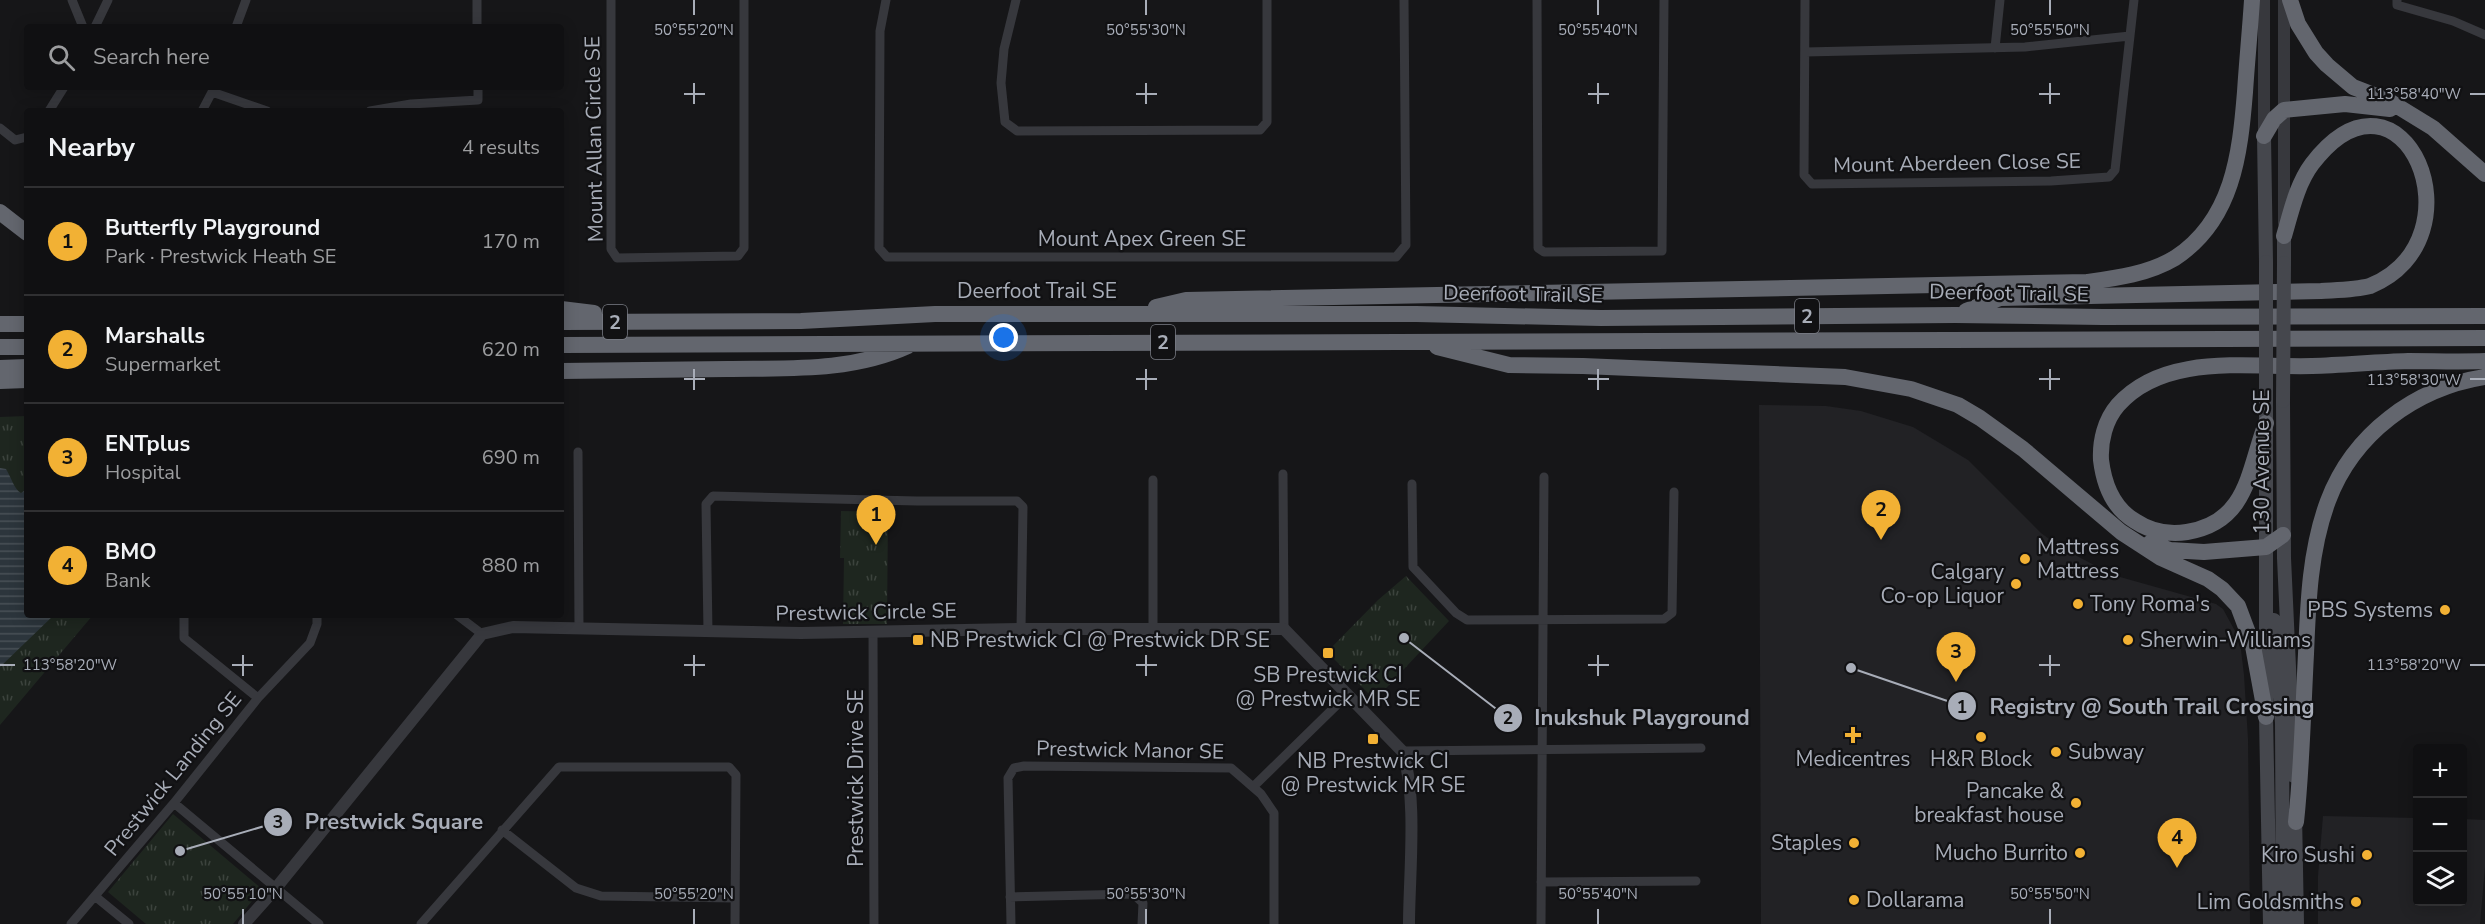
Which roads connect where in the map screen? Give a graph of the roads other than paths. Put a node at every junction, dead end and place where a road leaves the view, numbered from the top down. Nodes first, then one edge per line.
1 (72, 0) edge
2 (108, 0) edge
3 (246, 0) edge
4 (477, 0) edge
5 (611, 0) edge
6 (744, 0) edge
7 (886, 0) edge
8 (1016, 0) edge
9 (1267, 0) edge
10 (1404, 0) edge
11 (1537, 0) edge
12 (1664, 0) edge
13 (1805, 0) edge
14 (2000, 0) edge
15 (2134, 0) edge
16 (2252, 0) edge
17 (2264, 0) edge
18 (2284, 0) edge
19 (2290, 0) edge
20 (2397, 0) edge
21 (82, 24) edge
22 (96, 24) edge
23 (237, 24) edge
24 (477, 24) edge
25 (2485, 34) edge
26 (2130, 36) junction
27 (1995, 48) junction
28 (1805, 52) junction
29 (62, 90) edge
30 (213, 90) edge
31 (478, 90) edge
32 (478, 100) junction
33 (51, 108) edge
34 (204, 108) edge
35 (259, 108) edge
36 (388, 108) edge
37 (479, 108) edge
38 (2284, 110) junction
39 (2409, 113) junction
40 (0, 128) edge
41 (2264, 136) junction
42 (24, 138) edge
43 (2434, 157) dead end
44 (2485, 174) edge
45 (0, 212) edge
46 (24, 231) edge
47 (2284, 236) junction
48 (2429, 253) dead end
49 (564, 309) edge
50 (1130, 313) junction
51 (1955, 315) junction
52 (2485, 316) edge
53 (564, 322) edge
54 (669, 322) junction
55 (0, 324) edge
56 (24, 324) edge
57 (2485, 338) edge
58 (1413, 341) junction
59 (912, 344) junction
60 (564, 345) edge
61 (0, 347) edge
62 (24, 347) edge
63 (2485, 361) edge
64 (24, 367) edge
65 (0, 368) edge
66 (564, 371) edge
67 (2485, 377) edge
68 (24, 380) edge
69 (0, 381) edge
70 (2266, 423) junction
71 (578, 452) dead end
72 (1283, 474) dead end
73 (1544, 477) dead end
74 (1153, 480) dead end
75 (1412, 484) dead end
76 (1674, 492) dead end
77 (2121, 532) junction
78 (2283, 535) junction
79 (2266, 546) junction
80 (2267, 589) junction
81 (184, 618) edge
82 (317, 618) edge
83 (461, 618) edge
84 (1544, 619) junction
85 (579, 628) junction
86 (1021, 628) junction
87 (1153, 629) junction
88 (1284, 629) junction
89 (708, 632) junction
90 (873, 632) junction
91 (482, 634) junction
92 (1346, 696) junction
93 (258, 698) junction
94 (2266, 717) junction
95 (1701, 748) dead end
96 (1402, 751) junction
97 (1542, 751) junction
98 (1253, 787) junction
99 (174, 803) junction
100 (2296, 822) junction
101 (502, 830) junction
102 (1696, 881) dead end
103 (1541, 882) junction
104 (276, 888) junction
105 (96, 897) junction
106 (735, 897) junction
107 (1010, 897) junction
108 (71, 924) edge
109 (129, 924) edge
110 (244, 924) edge
111 (319, 924) edge
112 (421, 924) edge
113 (735, 924) edge
114 (874, 924) edge
115 (1011, 924) edge
116 (1142, 924) edge
117 (1274, 924) edge
118 (1409, 924) edge
119 (1541, 924) edge
120 (2270, 924) edge
121 (2283, 924) edge
122 (2297, 924) edge

1 - 21 street
2 - 22 street
3 - 23 street
4 - 24 street
5 - 6 street, Mount Allan Circle SE
7 - 10 street, Mount Apex Green SE
8 - 9 street
11 - 12 street
13 - 28 street, Mount Aberdeen Close SE
14 - 27 street
15 - 26 street, Mount Aberdeen Close SE
16 - 50 highway
17 - 41 street, 130 Avenue SE
18 - 38 street, 130 Avenue SE
19 - 39 highway
20 - 25 street
26 - 27 street
26 - 28 street, Mount Aberdeen Close SE
27 - 28 street
29 - 33 street
30 - 34 street
30 - 35 street
31 - 32 street
32 - 36 street
32 - 37 street
38 - 39 highway
38 - 41 highway
38 - 47 street, 130 Avenue SE
39 - 44 highway
40 - 42 street
41 - 70 main road, 130 Avenue SE, bridge
43 - 47 highway
45 - 46 highway
47 - 78 main road, 130 Avenue SE, bridge
48 - 51 highway
49 - 54 highway
50 - 51 highway, Deerfoot Trail SE / 2
50 - 54 highway, Deerfoot Trail SE / 2
51 - 52 highway, Deerfoot Trail SE / 2
53 - 54 highway, Deerfoot Trail SE / 2
55 - 56 highway
57 - 58 highway, 2
58 - 59 highway, 2
58 - 77 highway
59 - 60 highway, 2
59 - 66 highway
61 - 62 highway
63 - 70 highway
64 - 65 highway
67 - 100 highway
68 - 69 highway
70 - 79 main road, 130 Avenue SE
71 - 85 street
72 - 88 street
73 - 84 street
74 - 87 street
75 - 84 street
76 - 84 street
77 - 79 highway
77 - 94 highway
78 - 79 highway
78 - 100 main road, 130 Avenue SE
79 - 80 main road, 130 Avenue SE
80 - 94 main road, 130 Avenue SE
80 - 121 main road
81 - 93 street
82 - 93 street, Prestwick Landing SE
83 - 91 street
84 - 97 street
85 - 89 street, Prestwick Circle SE
85 - 91 street, Prestwick Circle SE
86 - 87 street, Prestwick Circle SE
86 - 89 street
86 - 90 street, Prestwick Circle SE
87 - 88 street, Prestwick Circle SE
88 - 92 street
89 - 90 street, Prestwick Circle SE
90 - 114 street, Prestwick Drive SE
91 - 104 street
92 - 96 street
92 - 98 street
93 - 99 street, Prestwick Landing SE
94 - 120 main road, 130 Avenue SE
95 - 97 street
96 - 97 street
96 - 118 street
97 - 103 street
98 - 107 street, Prestwick Manor SE
98 - 117 street, Prestwick Manor SE
99 - 104 street
99 - 105 street, Prestwick Landing SE
100 - 122 main road, 130 Avenue SE
101 - 106 street
101 - 106 street
101 - 112 street
102 - 103 street
103 - 119 street
104 - 110 street
104 - 111 street
105 - 108 street, Prestwick Landing SE
105 - 109 street
106 - 113 street
107 - 115 street, Prestwick Manor SE
107 - 116 street

